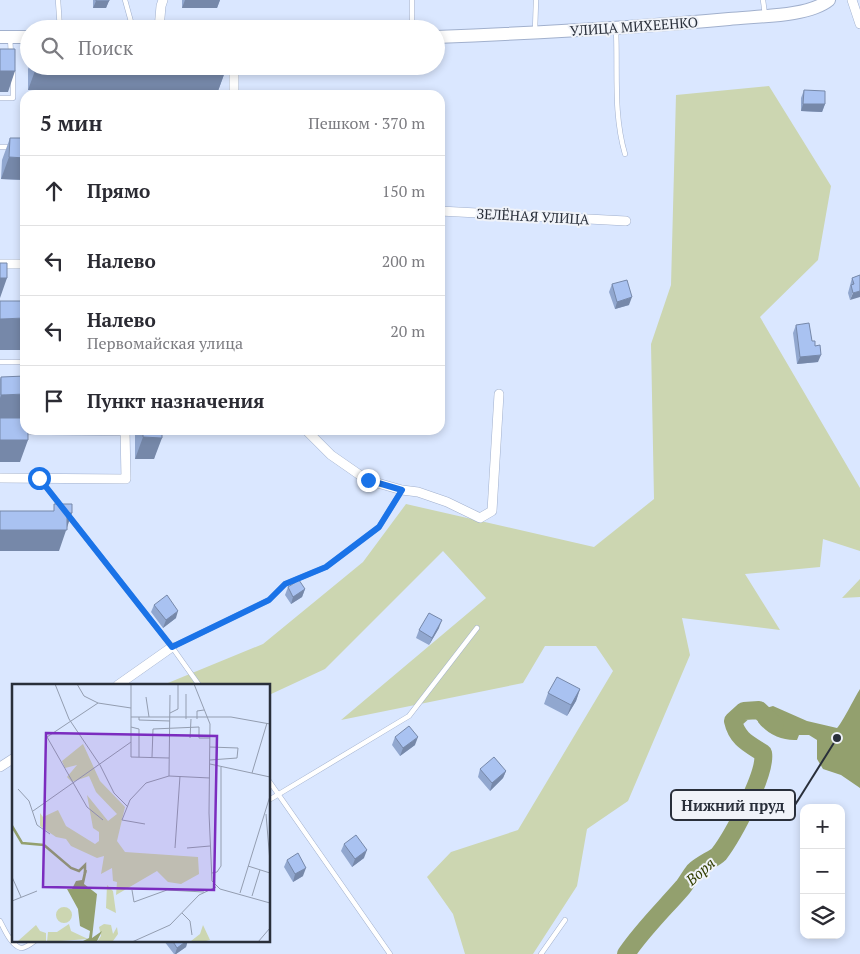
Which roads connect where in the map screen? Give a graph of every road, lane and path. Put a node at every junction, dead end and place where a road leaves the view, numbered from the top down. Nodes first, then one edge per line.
1 (58, 0) edge
2 (125, 0) edge
3 (163, 0) edge
4 (412, 0) edge
5 (536, 0) edge
6 (763, 0) edge
7 (829, 0) edge
8 (852, 0) edge
9 (765, 16) junction
10 (59, 20) edge
11 (131, 20) edge
12 (160, 20) edge
13 (412, 20) edge
14 (860, 24) edge
15 (616, 27) junction
16 (535, 33) junction
17 (5, 37) edge
18 (20, 37) edge
19 (445, 37) edge
20 (12, 61) edge
21 (13, 67) edge
22 (234, 75) edge
23 (234, 90) edge
24 (0, 98) edge
25 (0, 147) edge
26 (13, 147) edge
27 (625, 154) dead end
28 (445, 211) edge
29 (626, 221) dead end
30 (0, 264) edge
31 (20, 264) edge
32 (0, 362) edge
33 (20, 362) edge
34 (499, 394) dead end
35 (125, 435) edge
36 (311, 435) edge
37 (0, 478) edge
38 (39, 478) junction
39 (402, 490) junction
40 (477, 628) dead end
41 (172, 647) junction
42 (119, 684) edge
43 (198, 684) edge
44 (12, 759) edge
45 (0, 767) edge
46 (270, 782) edge
47 (278, 794) junction
48 (270, 799) edge
49 (565, 920) dead end
50 (0, 921) edge
51 (12, 940) edge
52 (13, 942) edge
53 (32, 942) edge
54 (390, 954) edge
55 (541, 954) edge

1 - 10 lane
2 - 11 lane
3 - 12 street
4 - 13 lane
5 - 16 lane
6 - 9 lane
7 - 9 street, УЛИЦА МИХЕЕНКО
8 - 14 street
9 - 15 street, УЛИЦА МИХЕЕНКО
15 - 16 street, УЛИЦА МИХЕЕНКО
15 - 27 lane
16 - 19 street, УЛИЦА МИХЕЕНКО
17 - 18 street
17 - 20 lane
21 - 24 lane
22 - 23 street
25 - 26 lane
28 - 29 street, ЗЕЛЁНАЯ УЛИЦА
30 - 31 street
32 - 33 lane
34 - 39 street
35 - 38 street
36 - 39 street
37 - 38 street
38 - 41 lane
39 - 41 lane
40 - 47 lane
41 - 42 street
41 - 43 lane
44 - 45 street
46 - 47 lane
47 - 48 lane
47 - 54 lane
49 - 55 lane
50 - 51 lane
52 - 53 lane

